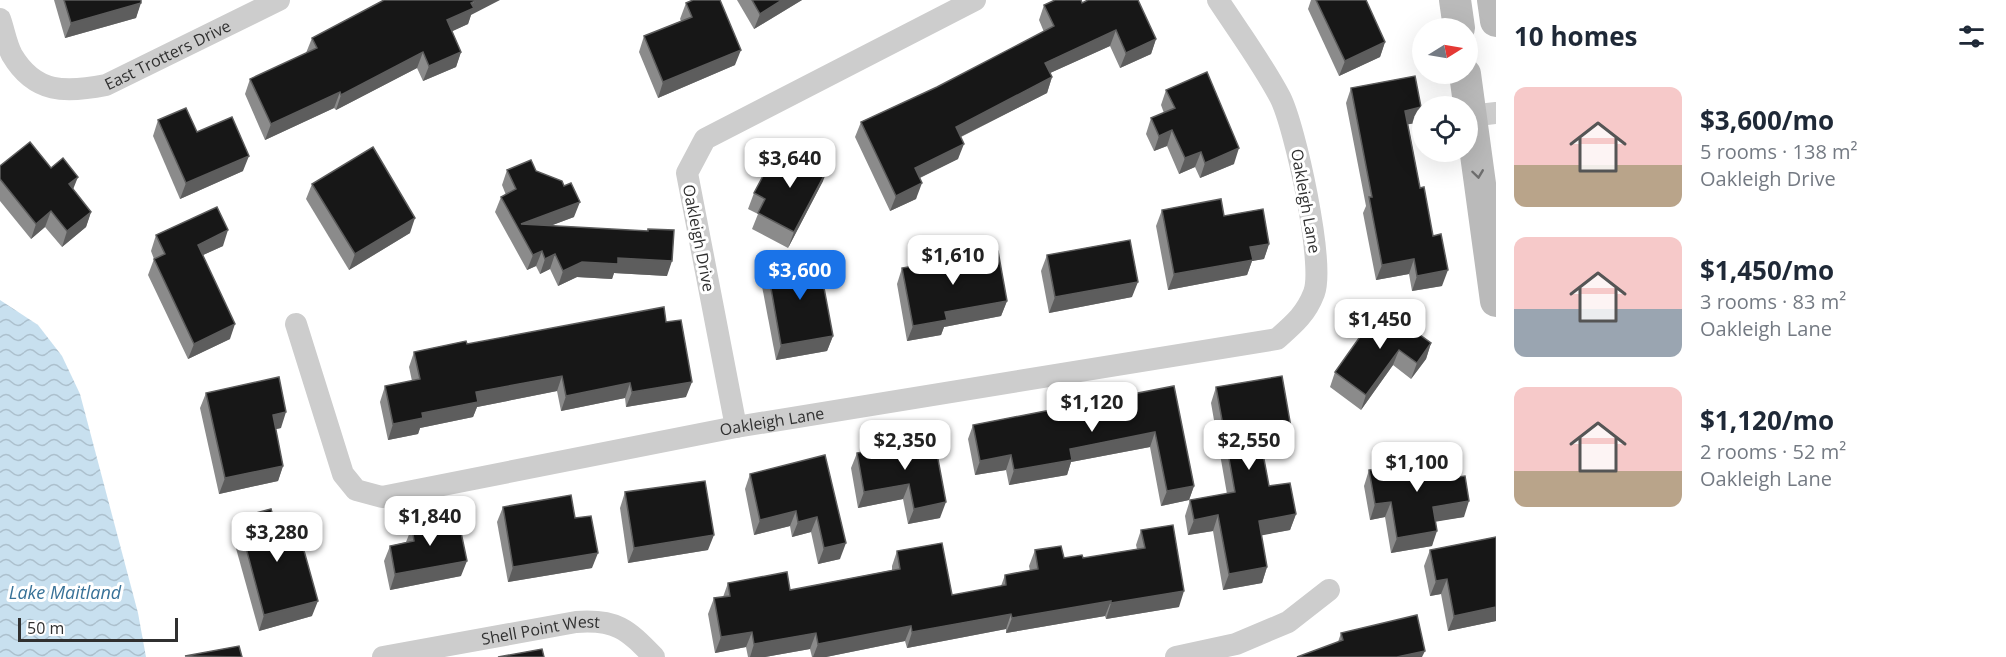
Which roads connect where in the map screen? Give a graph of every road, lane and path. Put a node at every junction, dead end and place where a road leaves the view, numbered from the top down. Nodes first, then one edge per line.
1 (279, 0) edge
2 (975, 0) edge
3 (1218, 0) edge
4 (1455, 0) edge
5 (1493, 0) edge
6 (1458, 18) edge
7 (0, 19) edge
8 (1496, 21) edge
9 (1469, 84) edge
10 (1483, 115) edge
11 (1496, 301) edge
12 (296, 324) dead end
13 (736, 427) junction
14 (1329, 590) dead end
15 (383, 657) edge
16 (654, 657) edge
17 (1176, 657) edge

1 - 7 street, East Trotters Drive
2 - 13 street, Oakleigh Drive
3 - 13 street, Oakleigh Lane
4 - 6 main road
5 - 8 main road
9 - 10 main road
10 -> 11 main road
12 - 13 street, Oakleigh Lane
14 - 17 street
15 - 16 street, Shell Point West

